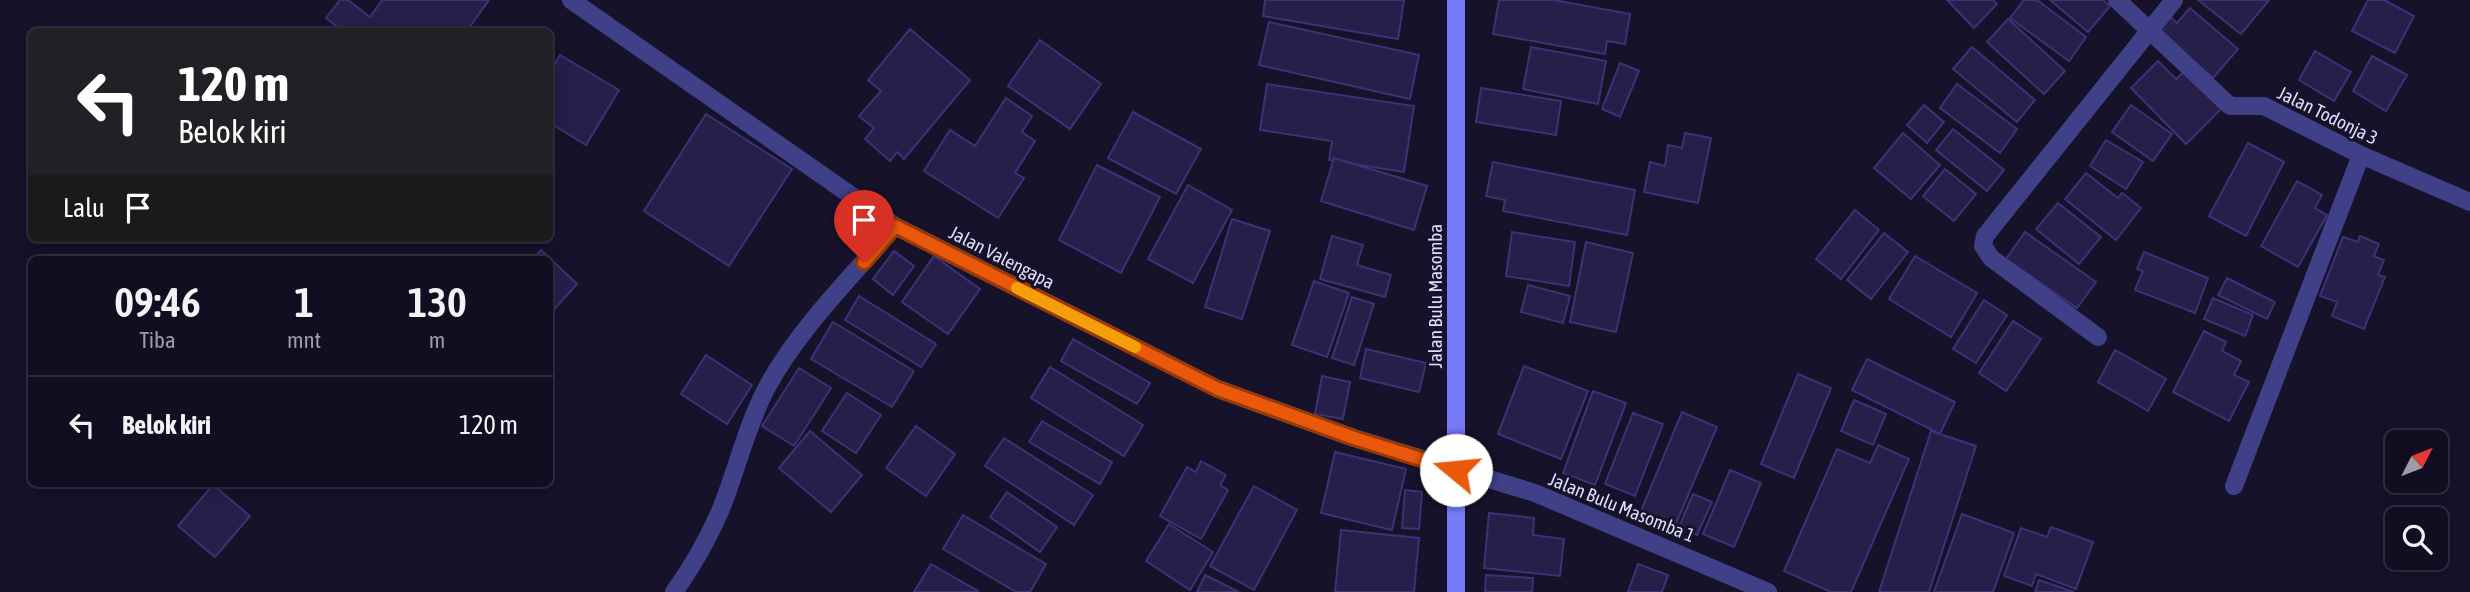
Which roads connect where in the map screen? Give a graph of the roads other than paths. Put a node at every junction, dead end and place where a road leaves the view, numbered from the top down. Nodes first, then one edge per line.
1 (571, 0) edge
2 (1456, 0) edge
3 (2117, 0) edge
4 (2174, 0) edge
5 (2149, 32) junction
6 (2361, 155) junction
7 (2470, 202) edge
8 (895, 226) junction
9 (2098, 337) dead end
10 (1456, 470) junction
11 (2234, 486) dead end
12 (674, 592) edge
13 (1455, 592) edge
14 (1768, 592) edge

1 - 8 street, Jalan Valengapa
2 - 10 street, Jalan Bulu Masomba
3 - 5 street, Jalan Todonja 3
4 - 5 street
5 - 6 street, Jalan Todonja 3
5 - 9 street
6 - 7 street, Jalan Todonja 3
6 - 11 street
8 - 10 street, Jalan Valengapa
8 - 12 street
10 - 13 street, Jalan Bulu Masomba
10 - 14 street, Jalan Bulu Masomba 1

